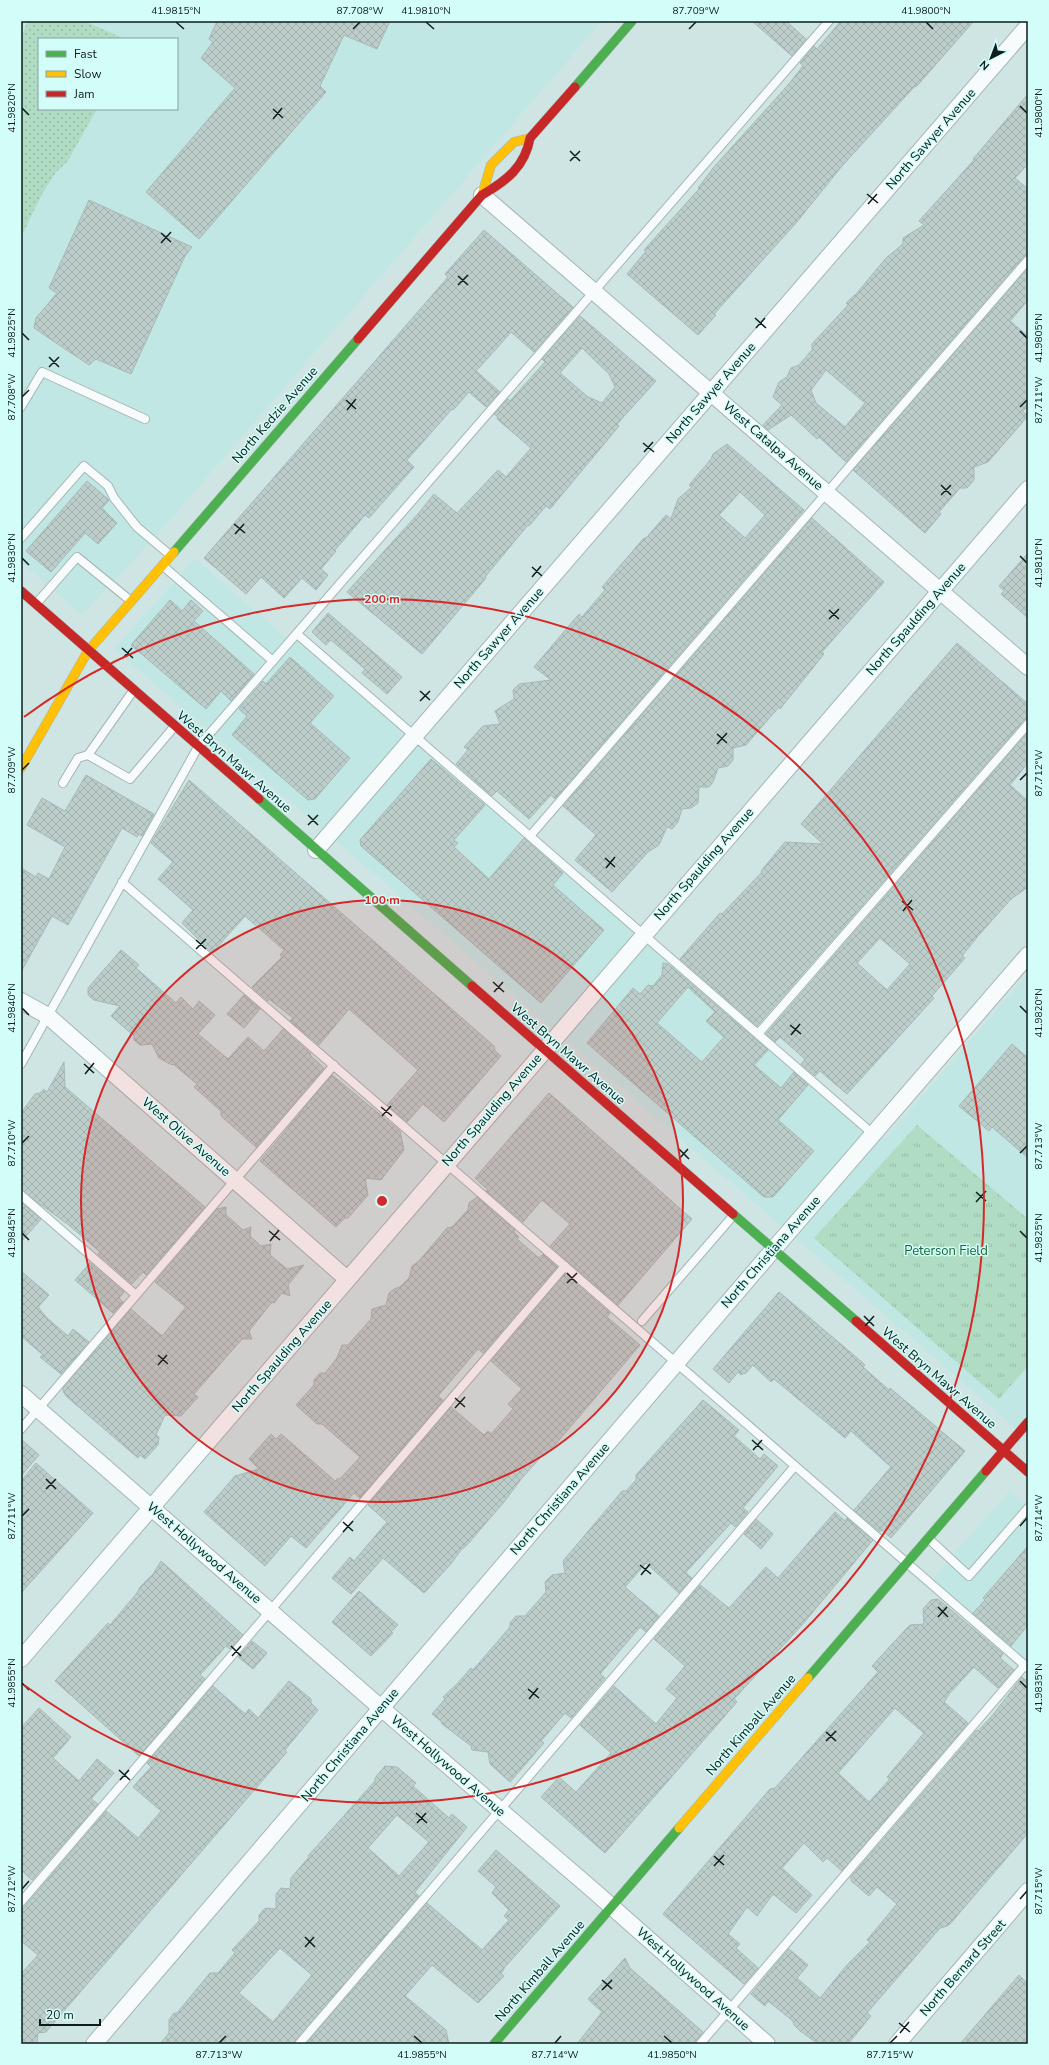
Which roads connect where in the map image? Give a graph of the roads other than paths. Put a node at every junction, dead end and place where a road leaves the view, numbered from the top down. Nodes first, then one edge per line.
1 (632, 21) edge
2 (829, 21) edge
3 (1028, 26) edge
4 (530, 138) junction
5 (482, 195) junction
6 (1028, 260) edge
7 (594, 292) junction
8 (711, 393) junction
9 (21, 407) edge
10 (145, 419) dead end
11 (1028, 489) edge
12 (826, 492) junction
13 (21, 538) edge
14 (171, 556) junction
15 (162, 565) junction
16 (21, 591) edge
17 (940, 591) junction
18 (131, 602) junction
19 (35, 604) junction
20 (297, 634) junction
21 (88, 651) junction
22 (273, 661) junction
23 (1028, 667) edge
24 (133, 691) junction
25 (1028, 724) edge
26 (174, 727) junction
27 (415, 736) junction
28 (198, 748) junction
29 (88, 755) junction
30 (21, 768) edge
31 (63, 783) dead end
32 (530, 836) junction
33 (316, 850) junction
34 (122, 882) junction
35 (644, 935) junction
36 (1028, 955) edge
37 (21, 1001) edge
38 (48, 1016) junction
39 (758, 1034) junction
40 (544, 1050) junction
41 (21, 1064) edge
42 (334, 1065) junction
43 (873, 1134) junction
44 (447, 1163) junction
45 (235, 1181) junction
46 (21, 1195) edge
47 (734, 1216) junction
48 (772, 1250) junction
49 (565, 1266) junction
50 (347, 1279) junction
51 (136, 1295) junction
52 (642, 1321) dead end
53 (676, 1363) junction
54 (21, 1394) edge
55 (38, 1409) junction
56 (1028, 1422) edge
57 (21, 1429) edge
58 (1004, 1451) junction
59 (795, 1466) junction
60 (1028, 1472) edge
61 (152, 1507) junction
62 (1028, 1508) edge
63 (928, 1538) junction
64 (907, 1563) junction
65 (270, 1611) junction
66 (21, 1659) edge
67 (1026, 1667) edge
68 (381, 1708) junction
69 (500, 1810) junction
70 (1028, 1891) edge
71 (21, 1902) edge
72 (612, 1907) junction
73 (729, 2010) junction
74 (94, 2044) edge
75 (299, 2044) edge
76 (494, 2044) edge
77 (700, 2044) edge
78 (767, 2044) edge
79 (897, 2044) edge

1 - 4 street, North Kedzie Avenue
2 - 7 lane
3 - 8 street, North Sawyer Avenue
4 - 5 street, North Kedzie Avenue
4 - 5 street, North Kedzie Avenue
5 - 7 street, West Catalpa Avenue
5 - 14 street, North Kedzie Avenue
6 - 12 lane
7 - 8 street, West Catalpa Avenue
7 - 20 lane
8 - 12 street, West Catalpa Avenue
8 - 27 street, North Sawyer Avenue
9 - 10 lane
11 - 17 street, North Spaulding Avenue
12 - 17 street, West Catalpa Avenue
12 - 32 lane
13 - 14 lane
14 - 15 street, North Kedzie Avenue
15 - 18 street, North Kedzie Avenue
15 - 22 lane
16 - 19 street, West Bryn Mawr Avenue
17 - 23 street, West Catalpa Avenue
17 - 35 street, North Spaulding Avenue
18 - 19 lane
18 - 21 street, North Kedzie Avenue
19 - 21 street, West Bryn Mawr Avenue
20 - 22 lane
20 - 27 lane
21 - 24 street, West Bryn Mawr Avenue
21 - 30 street, North Kedzie Avenue
22 - 28 lane
24 - 26 street, West Bryn Mawr Avenue
24 - 29 lane
25 - 39 lane
26 - 28 street, West Bryn Mawr Avenue
26 - 29 lane
27 - 32 lane
27 - 33 street, North Sawyer Avenue
28 - 33 street, West Bryn Mawr Avenue
28 - 34 lane
29 - 31 lane
32 - 35 lane
33 - 40 street, West Bryn Mawr Avenue
34 - 38 lane
34 - 42 lane
35 - 39 lane
35 - 40 street, North Spaulding Avenue
36 - 43 street, North Christiana Avenue
37 - 38 street, West Olive Avenue
38 - 41 lane
38 - 45 street, West Olive Avenue
39 - 43 lane
40 - 44 street, North Spaulding Avenue
40 - 47 street, West Bryn Mawr Avenue
42 - 44 lane
42 - 45 lane
43 - 48 street, North Christiana Avenue
44 - 49 lane
44 - 50 street, North Spaulding Avenue
45 - 50 street, West Olive Avenue
45 - 51 lane
46 - 51 lane
47 - 48 street, West Bryn Mawr Avenue
47 - 52 lane
48 - 53 street, North Christiana Avenue
48 - 58 street, West Bryn Mawr Avenue
49 - 53 lane
49 - 65 lane
50 - 61 street, North Spaulding Avenue
51 - 55 lane
53 - 59 lane
53 - 68 street, North Christiana Avenue
54 - 55 street, West Hollywood Avenue
55 - 57 lane
55 - 61 street, West Hollywood Avenue
56 - 58 street, North Kimball Avenue
58 - 60 street, West Bryn Mawr Avenue
58 - 63 street, North Kimball Avenue
59 - 64 lane
59 - 69 lane
61 - 65 street, West Hollywood Avenue
61 - 66 street, North Spaulding Avenue
62 - 63 lane
63 - 64 street, North Kimball Avenue
64 - 67 lane
64 - 72 street, North Kimball Avenue
65 - 68 street, West Hollywood Avenue
65 - 71 lane
67 - 73 lane
68 - 69 street, West Hollywood Avenue
68 - 74 street, North Christiana Avenue
69 - 72 street, West Hollywood Avenue
69 - 75 lane
70 - 79 street, North Bernard Street
72 - 73 street, West Hollywood Avenue
72 - 76 street, North Kimball Avenue
73 - 77 lane
73 - 78 street, West Hollywood Avenue

